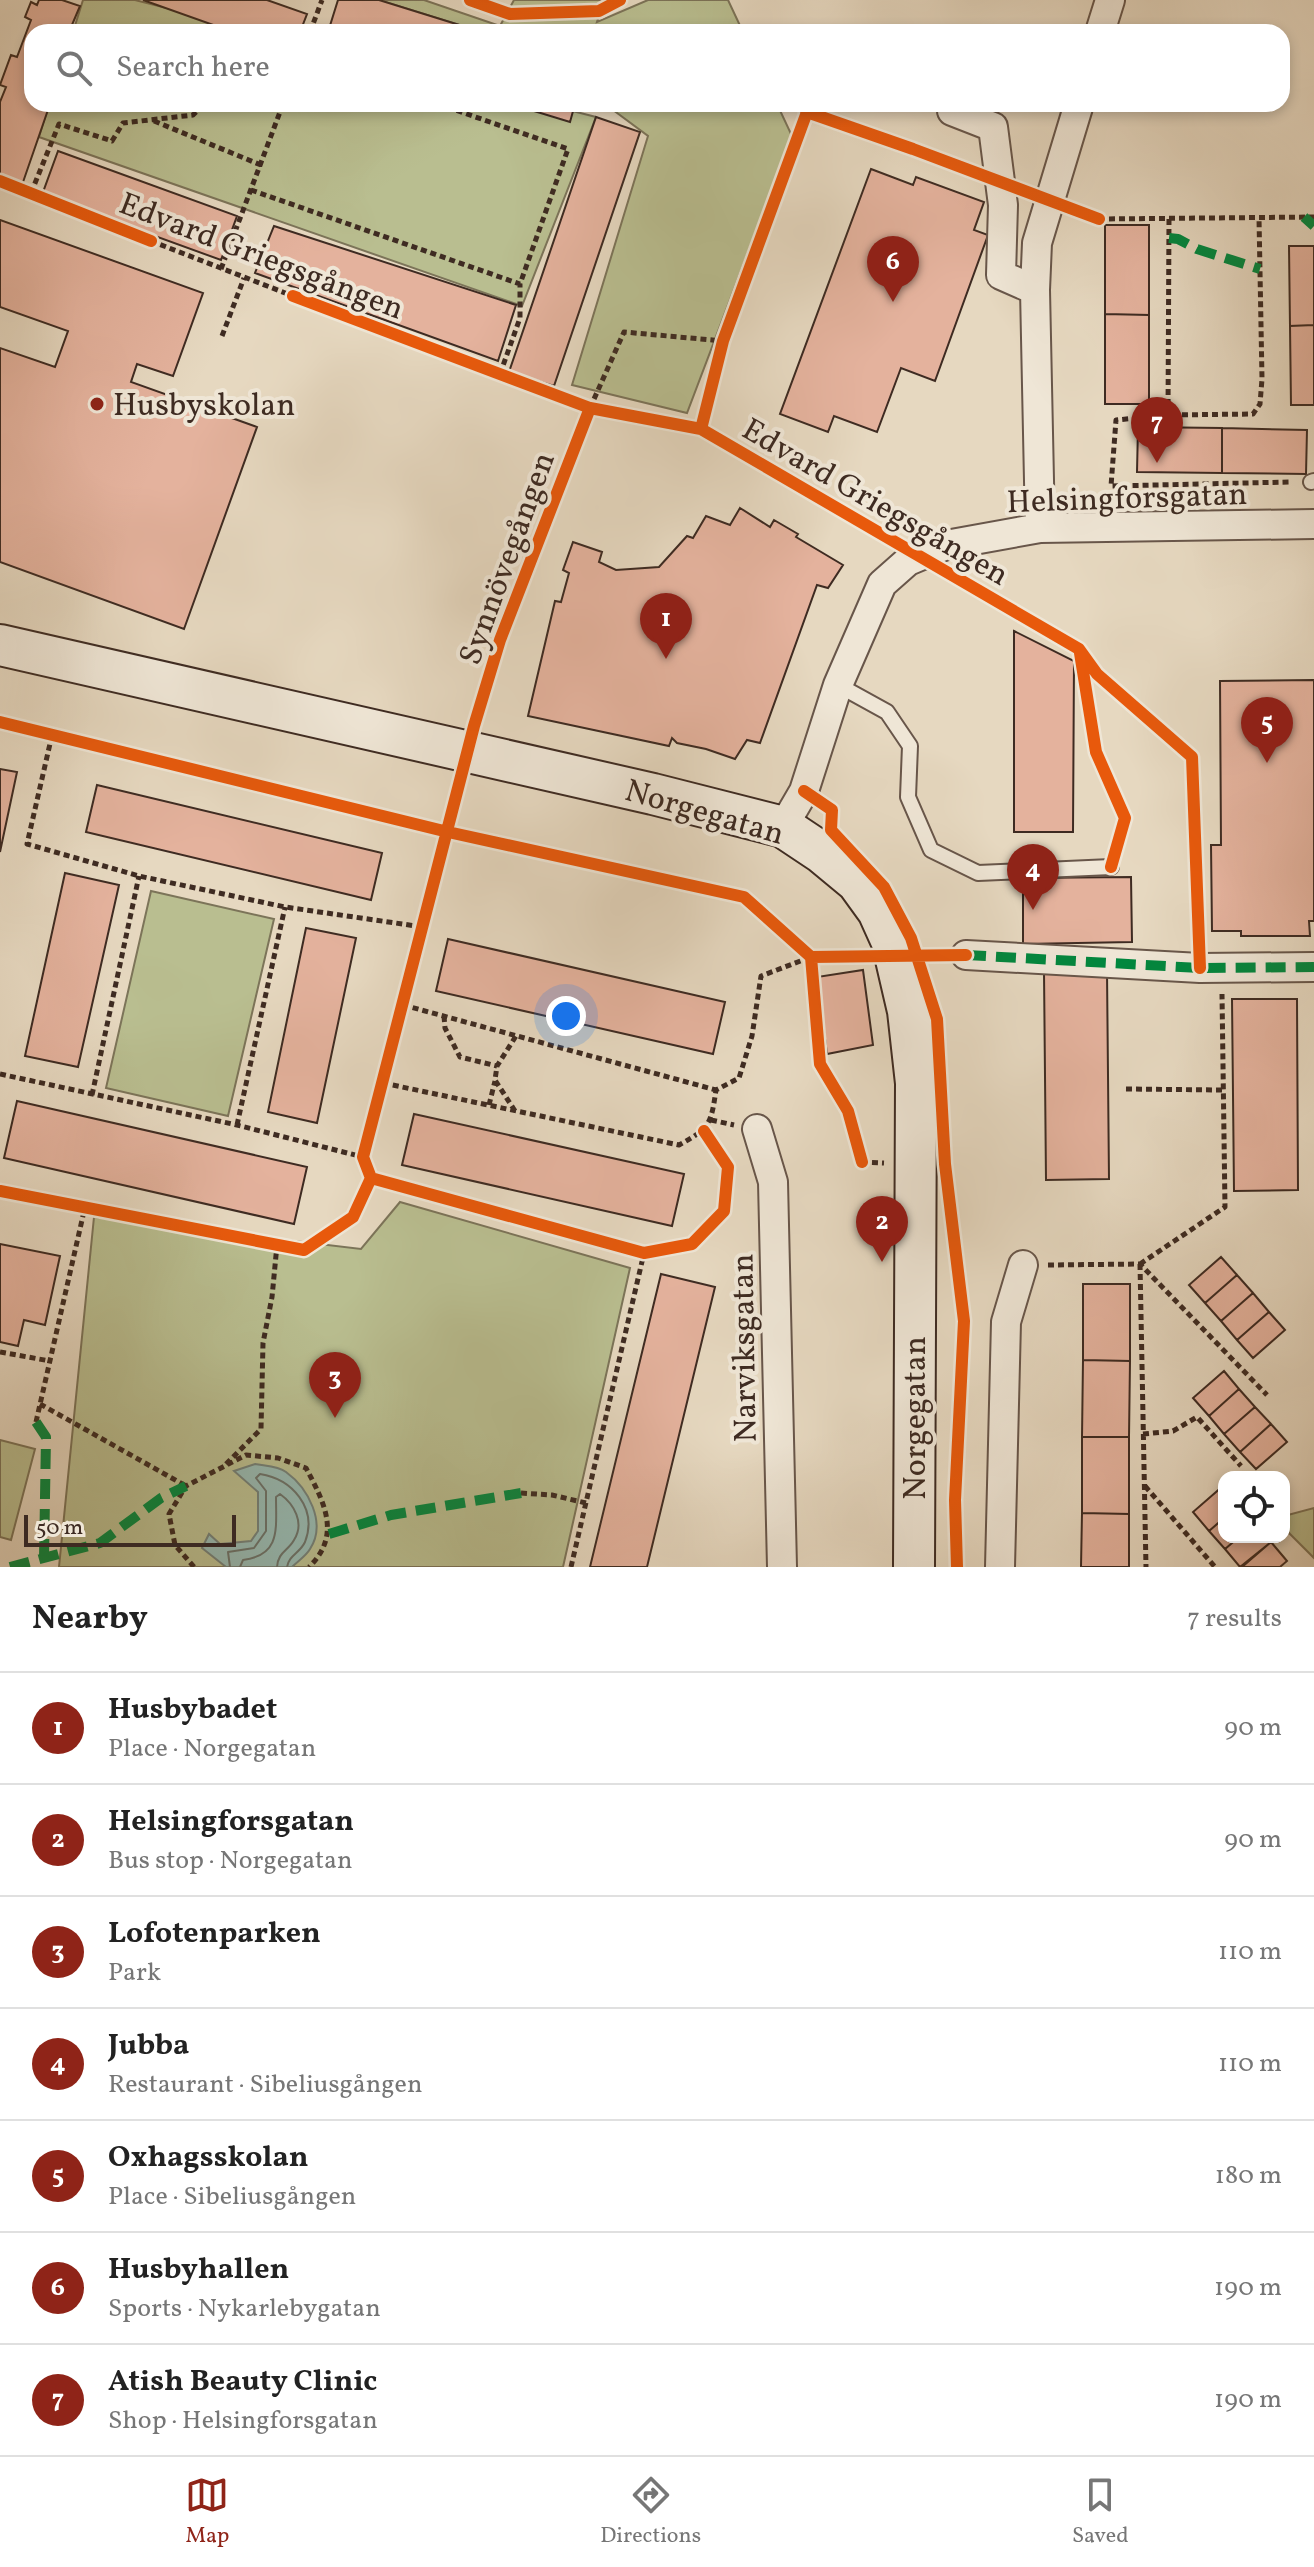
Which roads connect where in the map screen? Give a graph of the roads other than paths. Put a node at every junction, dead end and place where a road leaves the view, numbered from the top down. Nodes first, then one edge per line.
1 (1110, 0) edge
2 (1102, 24) edge
3 (955, 112) edge
4 (1077, 112) edge
5 (1035, 290) junction
6 (1314, 524) edge
7 (1040, 528) junction
8 (0, 645) edge
9 (838, 685) junction
10 (783, 827) junction
11 (1111, 867) dead end
12 (966, 955) dead end
13 (1314, 967) edge
14 (757, 1129) dead end
15 (1023, 1265) road end
16 (782, 1567) edge
17 (914, 1567) edge
18 (1000, 1567) edge

1 - 2 street
3 - 5 street
4 - 5 street
5 - 7 street
6 - 7 street, Helsingforsgatan
7 - 9 street, Helsingforsgatan
8 - 10 street, Norgegatan
9 - 10 street, Helsingforsgatan
9 - 11 lane
10 - 17 street, Norgegatan
12 - 13 street
14 - 16 street, Narviksgatan
15 - 18 street

